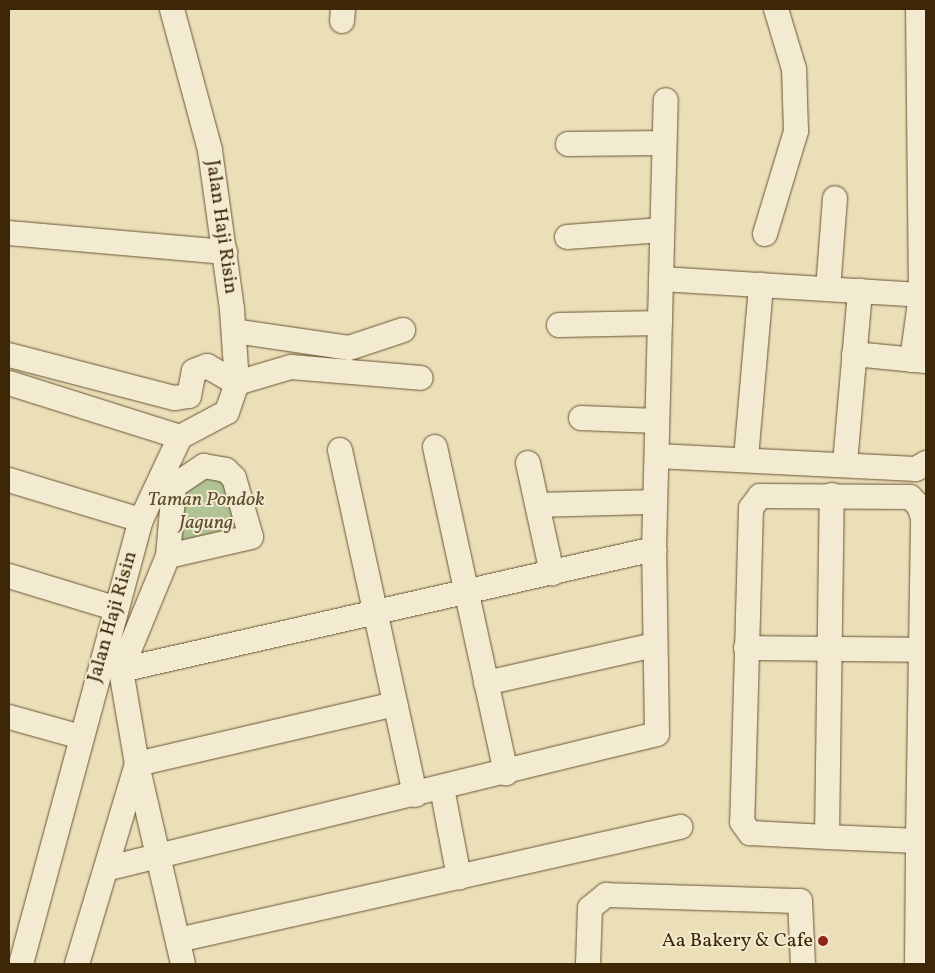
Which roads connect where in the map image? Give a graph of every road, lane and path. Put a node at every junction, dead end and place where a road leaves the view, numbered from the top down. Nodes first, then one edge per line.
1 (172, 9) edge
2 (776, 9) edge
3 (918, 9) edge
4 (666, 100) dead end
5 (664, 143) junction
6 (568, 144) dead end
7 (835, 198) dead end
8 (662, 230) junction
9 (9, 233) edge
10 (765, 234) dead end
11 (567, 237) dead end
12 (225, 252) junction
13 (661, 279) junction
14 (761, 285) junction
15 (828, 289) junction
16 (860, 291) junction
17 (920, 295) junction
18 (660, 323) junction
19 (559, 325) dead end
20 (403, 330) dead end
21 (234, 332) junction
22 (854, 354) junction
23 (9, 355) edge
24 (919, 361) edge
25 (421, 378) dead end
26 (9, 383) edge
27 (237, 383) junction
28 (580, 418) dead end
29 (657, 421) junction
30 (180, 437) junction
31 (435, 447) dead end
32 (340, 450) dead end
33 (657, 456) junction
34 (746, 458) junction
35 (528, 463) dead end
36 (926, 463) edge
37 (845, 464) junction
38 (9, 480) edge
39 (832, 495) junction
40 (655, 502) junction
41 (538, 505) junction
42 (141, 520) junction
43 (654, 549) junction
44 (168, 556) dead end
45 (552, 573) junction
46 (9, 576) edge
47 (466, 593) junction
48 (114, 608) junction
49 (375, 613) junction
50 (656, 646) junction
51 (746, 648) junction
52 (830, 649) junction
53 (924, 650) edge
54 (122, 670) junction
55 (486, 683) junction
56 (395, 704) junction
57 (9, 717) edge
58 (81, 737) junction
59 (137, 764) junction
60 (506, 773) junction
61 (442, 788) junction
62 (415, 795) junction
63 (680, 828) dead end
64 (827, 837) junction
65 (922, 841) edge
66 (160, 858) junction
67 (109, 868) junction
68 (459, 877) junction
69 (922, 918) edge
70 (84, 939) junction
71 (178, 940) junction
72 (21, 964) edge
73 (77, 964) edge
74 (90, 964) edge
75 (183, 964) edge
76 (588, 964) edge
77 (803, 964) edge
78 (917, 964) edge

1 - 12 street, Jalan Haji Risin
2 - 10 street
3 - 17 street
4 - 5 street
5 - 6 street
5 - 8 street
7 - 15 street
8 - 11 street
8 - 13 street
9 - 12 street
12 - 21 street, Jalan Haji Risin
13 - 14 street
13 - 18 street
14 - 15 street
14 - 34 street
15 - 16 street
16 - 17 street
16 - 22 street
17 - 24 street
18 - 19 street
18 - 29 street
20 - 21 street
21 - 27 street, Jalan Haji Risin
22 - 24 street
22 - 37 street
23 - 27 street
25 - 27 street
26 - 30 street
27 - 30 street, Jalan Haji Risin
28 - 29 street
29 - 33 street
30 - 42 street, Jalan Haji Risin
31 - 47 street
32 - 49 street
33 - 34 street
33 - 40 street
34 - 37 street
35 - 41 street
36 - 37 street
38 - 42 street
39 - 51 street
39 - 52 street
39 - 53 street
40 - 41 street
40 - 43 street
41 - 45 street
42 - 48 street, Jalan Haji Risin
43 - 45 street
43 - 50 street
44 - 54 street
45 - 47 street
46 - 48 street
47 - 49 street
47 - 55 street
48 - 58 street, Jalan Haji Risin
49 - 54 street
49 - 56 street
50 - 55 street
50 - 60 street
51 - 52 street
51 - 64 street
52 - 53 street
52 - 64 street
53 - 65 street
54 - 59 street
55 - 60 street
56 - 59 street
56 - 62 street
57 - 58 street
58 - 72 street, Jalan Haji Risin
59 - 66 street
59 - 67 street
60 - 61 street
61 - 62 street
61 - 68 street
62 - 66 street
63 - 68 street
64 - 65 street
65 - 69 street
66 - 67 street
66 - 71 street
67 - 70 street
68 - 71 street
69 - 78 street
70 - 73 street
70 - 74 street
71 - 75 street
76 - 77 street

